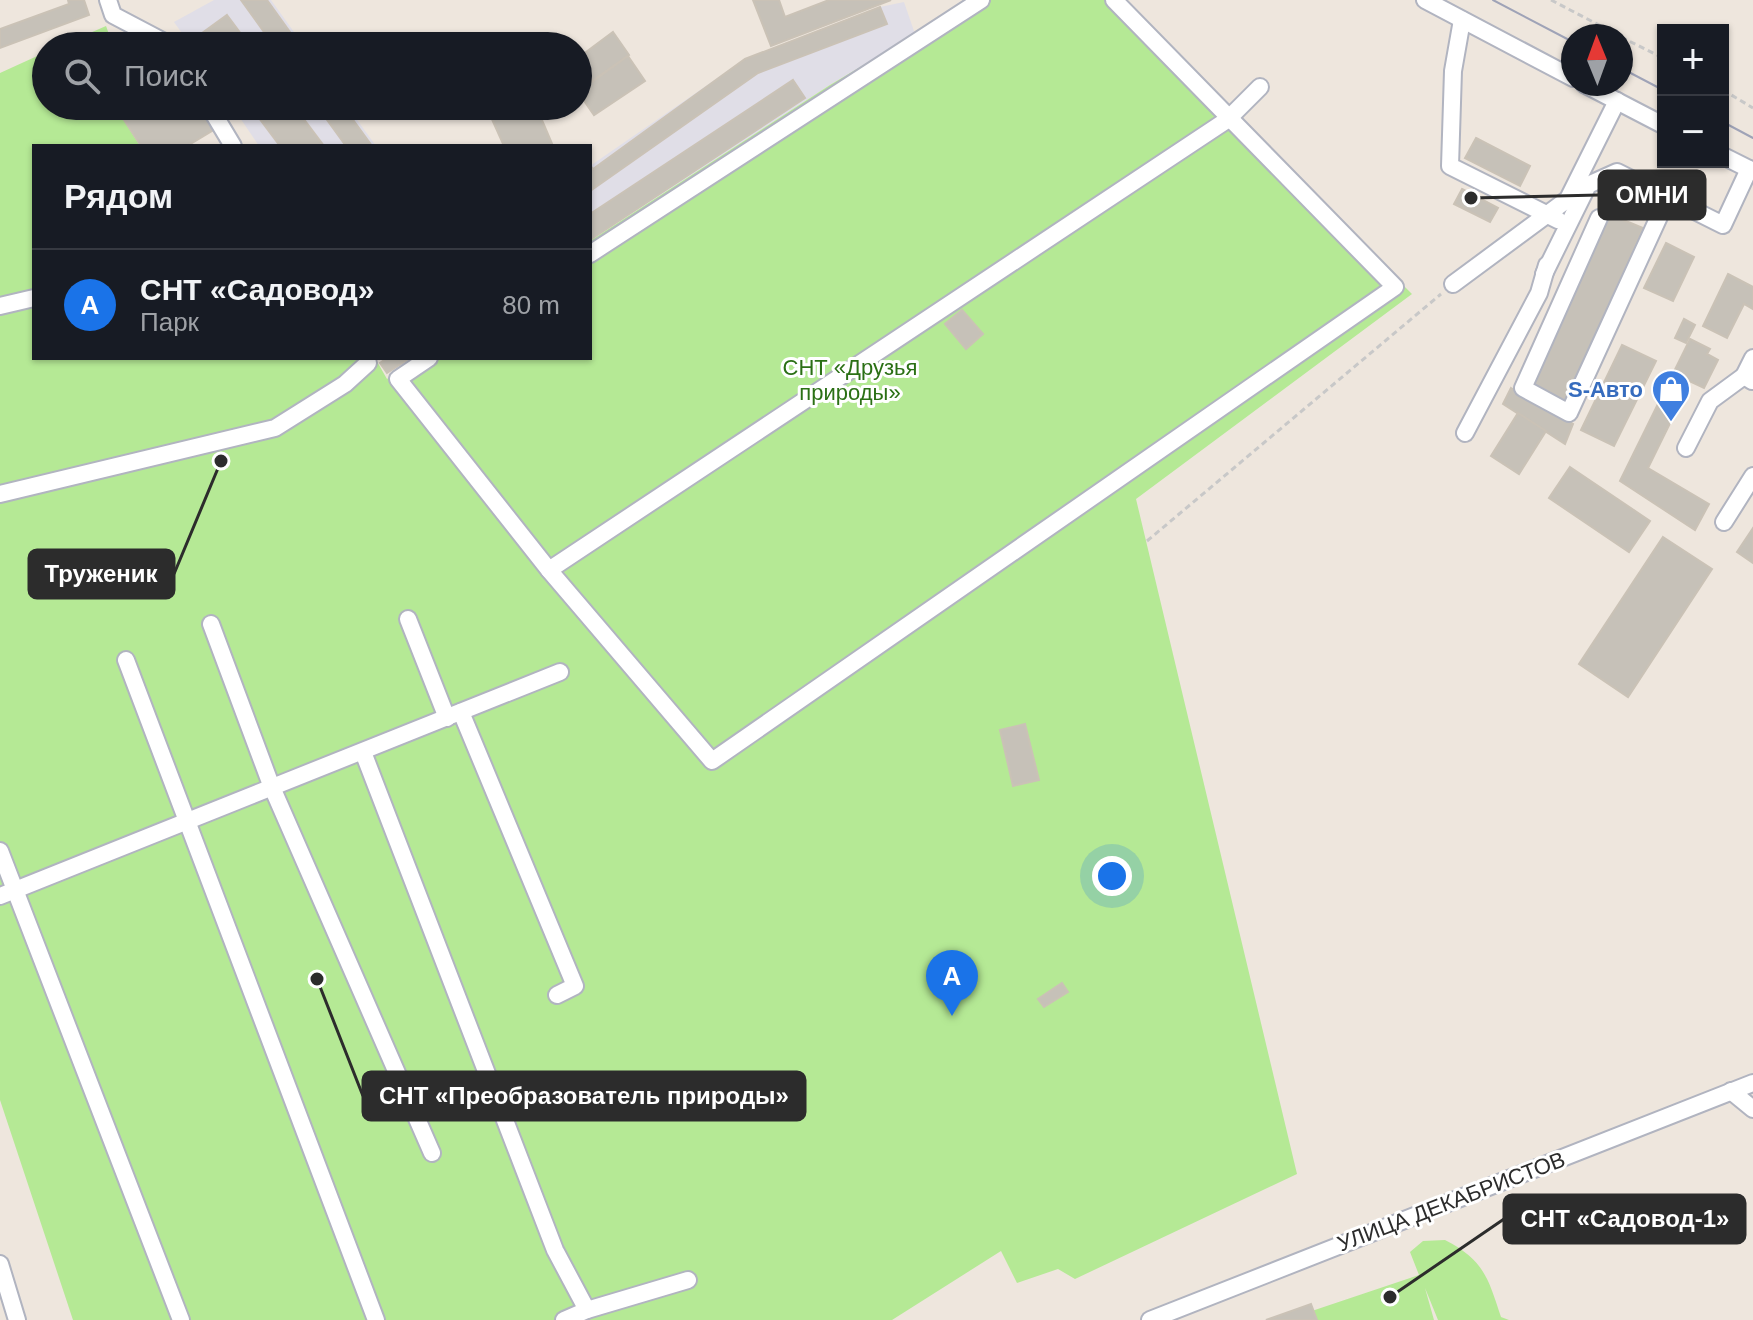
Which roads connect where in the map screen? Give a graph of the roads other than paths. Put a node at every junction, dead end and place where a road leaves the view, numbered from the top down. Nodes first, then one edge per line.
1 (108, 0) edge
2 (981, 0) edge
3 (1114, 0) edge
4 (1425, 0) edge
5 (1462, 20) junction
6 (145, 32) edge
7 (1561, 72) edge
8 (1260, 87) dead end
9 (1607, 96) edge
10 (1617, 101) junction
11 (217, 120) edge
12 (1227, 120) junction
13 (1657, 122) edge
14 (232, 144) edge
15 (1729, 159) edge
16 (1751, 170) edge
17 (1668, 197) junction
18 (1551, 218) junction
19 (1599, 218) dead end
20 (592, 253) edge
21 (1544, 274) junction
22 (1453, 284) road end
23 (32, 298) edge
24 (0, 306) edge
25 (1753, 358) edge
26 (426, 360) edge
27 (368, 363) dead end
28 (1748, 379) edge
29 (1465, 433) dead end
30 (1686, 448) dead end
31 (1753, 476) edge
32 (0, 494) edge
33 (1724, 522) dead end
34 (549, 570) junction
35 (408, 619) dead end
36 (211, 624) dead end
37 (126, 660) dead end
38 (560, 672) dead end
39 (454, 715) junction
40 (363, 752) junction
41 (271, 785) junction
42 (187, 820) junction
43 (0, 851) edge
44 (8, 893) edge
45 (557, 995) dead end
46 (1753, 1083) edge
47 (1731, 1091) junction
48 (1753, 1109) edge
49 (432, 1153) dead end
50 (0, 1264) edge
51 (688, 1280) dead end
52 (587, 1310) junction
53 (17, 1320) edge
54 (181, 1320) edge
55 (376, 1320) edge
56 (564, 1320) edge
57 (1150, 1320) edge

1 - 6 street
2 - 20 street
3 - 12 street
4 - 5 street
5 - 7 street
5 - 18 street
8 - 12 street
9 - 10 street
10 - 13 street
10 - 18 street
11 - 14 street
12 - 34 street
12 - 34 street
15 - 16 street
16 - 17 street
17 - 19 street
17 - 21 street
18 - 21 street
18 - 22 street
21 - 29 street
23 - 24 street
25 - 28 street
26 - 34 street
27 - 32 street
28 - 30 street
31 - 33 street
35 - 39 street
36 - 41 street
37 - 42 street
38 - 39 street
39 - 40 street
39 - 45 street
40 - 41 street
40 - 52 street
41 - 42 street
41 - 49 street
42 - 44 street
42 - 55 street
43 - 44 street
44 - 54 street
46 - 47 street, УЛИЦА ДЕКАБРИСТОВ
47 - 48 street
47 - 57 street, УЛИЦА ДЕКАБРИСТОВ
50 - 53 street
51 - 52 street
52 - 56 street

